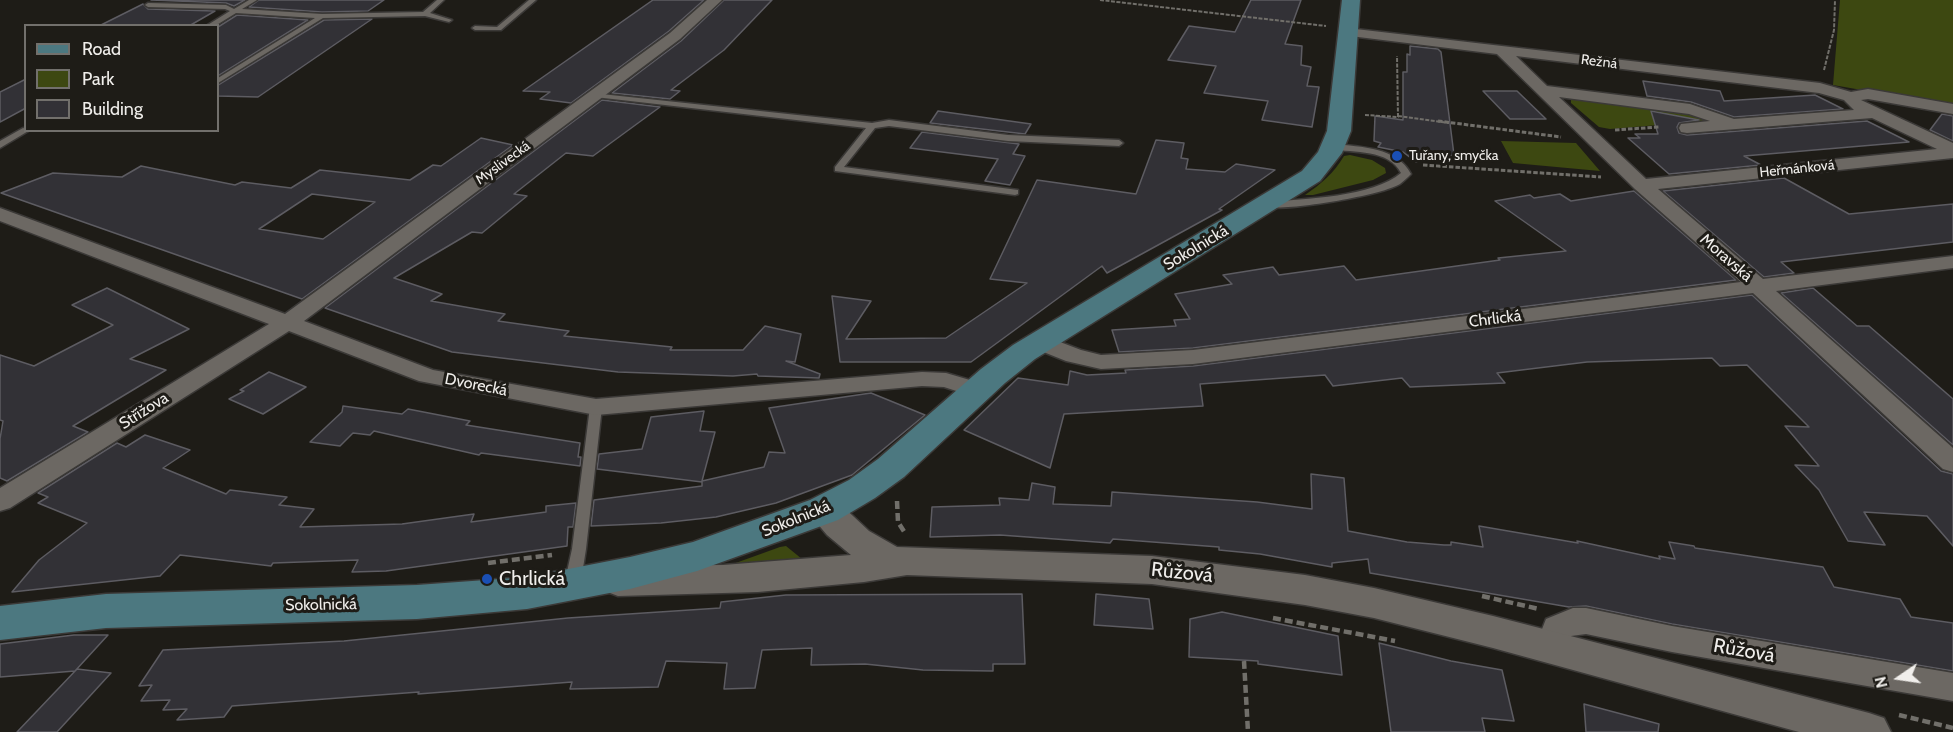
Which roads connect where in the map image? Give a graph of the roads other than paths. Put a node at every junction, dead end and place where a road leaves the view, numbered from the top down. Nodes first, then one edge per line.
1 (215, 0) edge
2 (254, 0) edge
3 (441, 0) edge
4 (533, 0) edge
5 (715, 0) edge
6 (1351, 0) edge
7 (148, 5) dead end
8 (204, 6) junction
9 (234, 11) junction
10 (425, 14) junction
11 (322, 16) junction
12 (448, 20) dead end
13 (212, 24) edge
14 (475, 28) dead end
15 (1338, 29) junction
16 (1501, 50) junction
17 (219, 80) edge
18 (1543, 90) junction
19 (595, 95) junction
20 (1851, 97) junction
21 (1953, 109) edge
22 (1874, 112) junction
23 (1731, 124) junction
24 (872, 126) junction
25 (1686, 128) road end
26 (22, 133) edge
27 (0, 134) edge
28 (1119, 143) dead end
29 (0, 145) edge
30 (1343, 148) junction
31 (1953, 151) edge
32 (1642, 185) junction
33 (1015, 192) dead end
34 (1267, 205) junction
35 (0, 214) edge
36 (1953, 262) edge
37 (1758, 285) junction
38 (288, 322) junction
39 (1039, 342) junction
40 (978, 390) junction
41 (596, 407) junction
42 (1953, 463) edge
43 (0, 501) edge
44 (824, 510) junction
45 (912, 551) junction
46 (584, 583) junction
47 (0, 623) edge
48 (1562, 634) junction
49 (1953, 687) edge
50 (1869, 732) edge

1 - 8 lane
2 - 9 lane
3 - 10 lane
4 - 14 lane
5 - 19 street, Myslivecká
6 - 15 main road, Sokolnická
7 - 8 lane
8 - 9 lane
9 - 11 lane
9 - 13 lane
10 - 11 lane
10 - 12 lane
11 - 17 lane
15 - 16 street, Režná
15 - 30 main road, Sokolnická
16 - 18 street, Moravská
16 - 20 street, Režná
18 - 23 street
18 - 32 street, Moravská
19 - 24 lane
19 - 38 street, Myslivecká
20 - 21 street, Režná
20 - 22 street, Režná
22 - 23 street
22 - 31 street, Režná
23 - 25 street
24 - 28 lane
24 - 33 lane
26 - 27 lane
26 - 29 lane
30 - 34 main road, Sokolnická
30 - 34 lane
31 - 32 street, Heřmánková
32 - 37 street, Moravská
34 - 39 main road, Sokolnická
35 - 38 street, Dvorecká
36 - 37 street, Chrlická
37 - 39 street, Chrlická
37 - 42 street, Moravská
38 - 41 street, Dvorecká
38 - 43 street, Střížova
39 - 40 main road, Sokolnická
40 - 41 street, Dvorecká
40 - 44 main road, Sokolnická
41 - 46 lane
44 - 45 street, Růžová
44 - 46 main road, Sokolnická
45 - 46 street
45 - 48 street, Růžová
46 - 47 main road, Sokolnická
48 - 49 street, Růžová
48 - 50 street, Růžová

